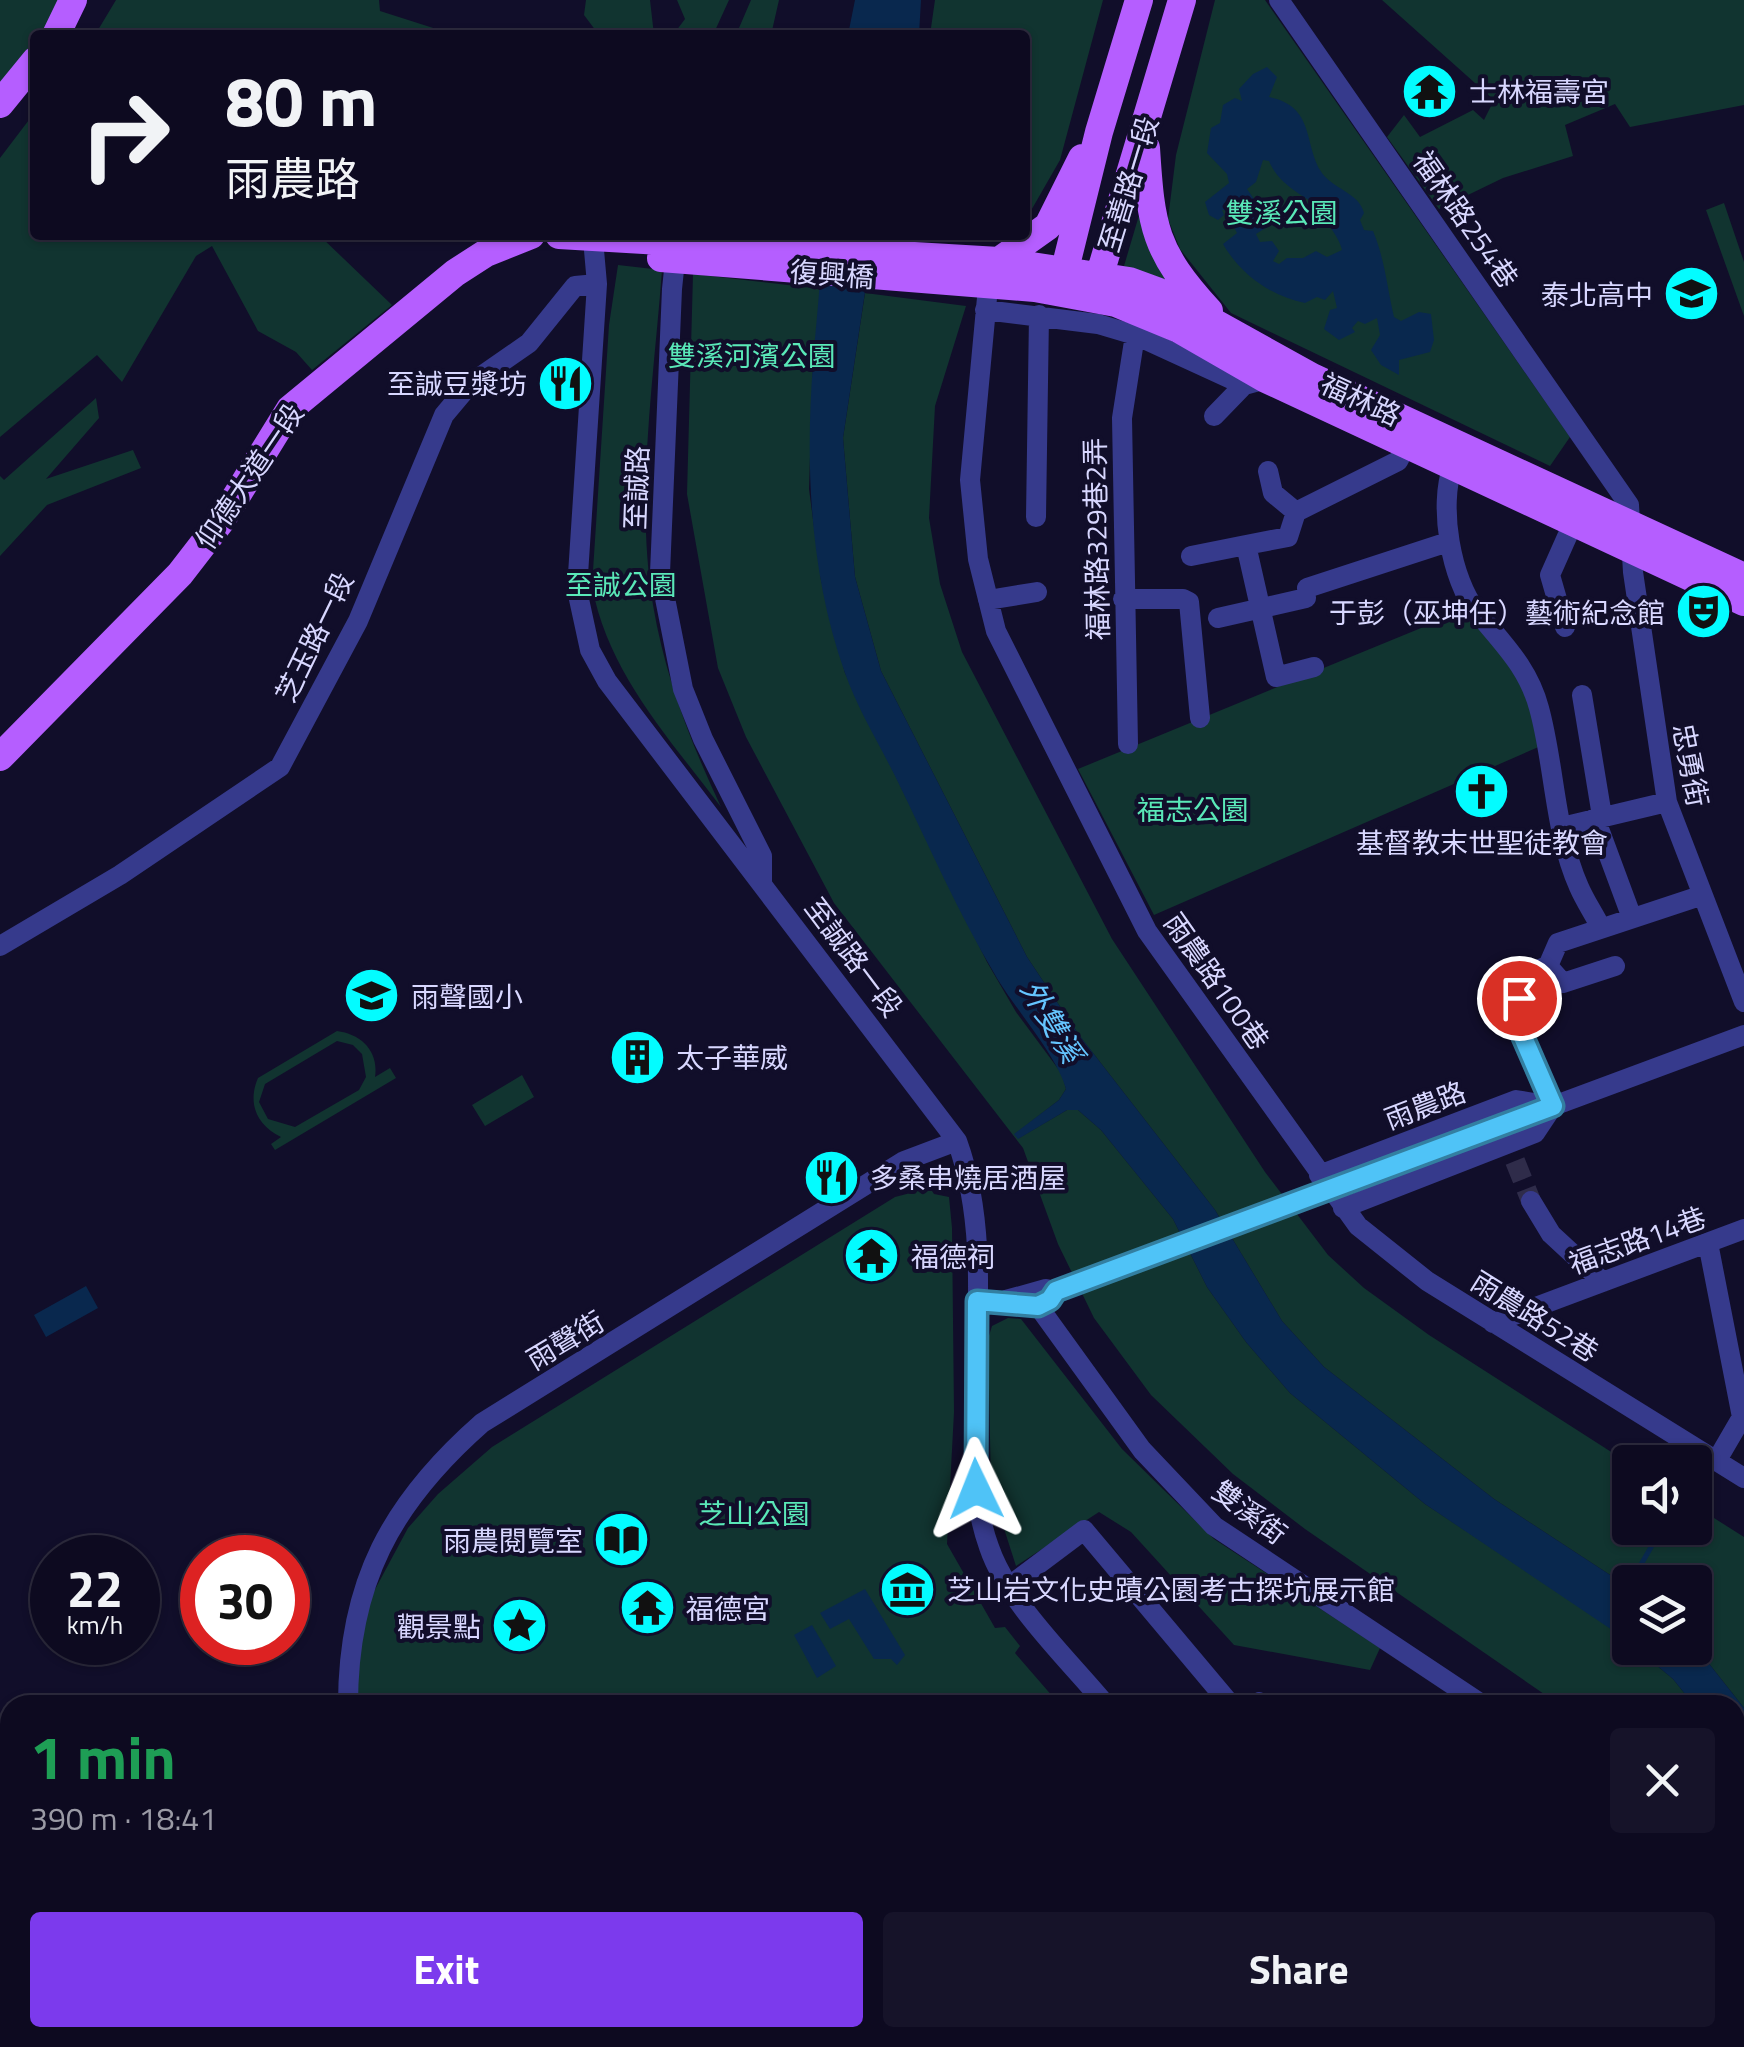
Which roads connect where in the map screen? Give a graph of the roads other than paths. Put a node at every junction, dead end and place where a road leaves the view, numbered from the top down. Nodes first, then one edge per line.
1 (73, 0) edge
2 (1140, 0) edge
3 (1182, 0) edge
4 (1280, 0) edge
5 (58, 30) edge
6 (30, 67) edge
7 (0, 104) edge
8 (1145, 126) junction
9 (1099, 132) junction
10 (518, 240) edge
11 (593, 240) edge
12 (642, 240) edge
13 (693, 255) junction
14 (1100, 274) junction
15 (981, 281) junction
16 (1072, 282) junction
17 (597, 284) junction
18 (1038, 315) junction
19 (1226, 331) junction
20 (1135, 335) junction
21 (1255, 382) junction
22 (1214, 416) dead end
23 (1407, 444) junction
24 (1452, 466) junction
25 (1268, 472) dead end
26 (1296, 512) junction
27 (1036, 518) dead end
28 (1574, 521) junction
29 (1631, 537) junction
30 (1448, 542) junction
31 (1246, 545) junction
32 (1191, 556) dead end
33 (1744, 577) edge
34 (1037, 592) dead end
35 (1123, 599) junction
36 (988, 600) junction
37 (1744, 602) edge
38 (1260, 608) junction
39 (1218, 618) dead end
40 (1565, 627) dead end
41 (1314, 666) dead end
42 (1582, 694) dead end
43 (1200, 718) dead end
44 (1128, 744) dead end
45 (0, 757) edge
46 (1667, 802) junction
47 (1598, 817) junction
48 (1562, 828) junction
49 (762, 881) junction
50 (1700, 896) junction
51 (1632, 918) junction
52 (1600, 928) junction
53 (0, 946) edge
54 (1548, 966) junction
55 (1615, 966) dead end
56 (1744, 1002) edge
57 (1744, 1035) edge
58 (1553, 1106) junction
59 (957, 1141) junction
60 (1509, 1143) junction
61 (1319, 1175) junction
62 (1530, 1201) tunnel mouth
63 (1343, 1208) junction
64 (1744, 1229) edge
65 (1708, 1243) junction
66 (1604, 1282) junction
67 (1056, 1291) junction
68 (1006, 1300) junction
69 (977, 1301) junction
70 (1038, 1306) junction
71 (1493, 1322) junction
72 (1717, 1460) junction
73 (1744, 1478) edge
74 (1008, 1586) junction
75 (348, 1695) edge
76 (1098, 1695) edge
77 (1224, 1695) edge
78 (1468, 1695) edge

1 - 5 main road
2 - 9 main road, 至善路一段
3 - 8 main road, 至善路一段
4 - 29 street, 福林路254巷
6 - 7 main road
8 - 14 main road, 至善路一段
8 - 19 main road
9 - 15 main road
9 - 16 main road, 至善路一段
10 - 45 main road, 仰德大道一段
11 - 17 street, 至誠路一段
12 - 13 main road
13 - 15 main road, 復興橋
13 - 49 street, 至誠路
14 - 16 main road, 至善路一段
14 - 19 main road, 福林路
15 - 16 main road, 福林路
15 - 18 street
15 - 36 street
16 - 21 main road, 福林路
17 - 49 street, 至誠路一段
17 - 53 street, 芝玉路一段
18 - 20 street
18 - 27 street
19 - 29 main road, 福林路
20 - 21 street
20 - 35 street, 福林路329巷2弄
21 - 22 street
21 - 23 main road, 福林路
23 - 24 main road, 福林路
23 - 26 street
24 - 28 main road, 福林路
24 - 30 street
25 - 26 street
26 - 31 street
28 - 29 main road, 福林路
28 - 40 street
29 - 33 main road, 福林路
29 - 37 main road, 福林路
29 - 46 street, 忠勇街
30 - 38 street
30 - 48 street
31 - 32 street
31 - 38 street
34 - 36 street
35 - 43 street
35 - 44 street, 福林路329巷2弄
36 - 61 street, 雨農路100巷
38 - 39 street
38 - 41 street
42 - 47 street
46 - 47 street
46 - 50 street, 忠勇街
47 - 48 street
47 - 51 street
48 - 52 street
49 - 59 street, 至誠路一段
50 - 51 street
50 - 56 street, 忠勇街
51 - 52 street
52 - 54 street
54 - 55 street
54 - 58 street
57 - 58 street, 雨農路
58 - 60 street, 雨農路
58 - 61 street, 雨農路
59 - 69 street, 至誠路一段
59 - 75 street, 雨聲街
60 - 63 street, 雨農路
60 - 67 street, bridge
61 - 63 street, 雨農路52巷
62 - 66 street
63 - 71 street, 雨農路52巷
64 - 65 street, 福志路14巷
65 - 66 street, 福志路14巷
65 - 72 street
66 - 71 street, 福志路14巷
67 - 68 street
67 - 70 street
68 - 69 street
68 - 70 street
69 - 74 street, 至誠路一段
70 - 78 street, 雙溪街
71 - 72 street, 雨農路52巷
72 - 73 street, 雨農路52巷
74 - 76 street, 至誠路一段
74 - 77 street

